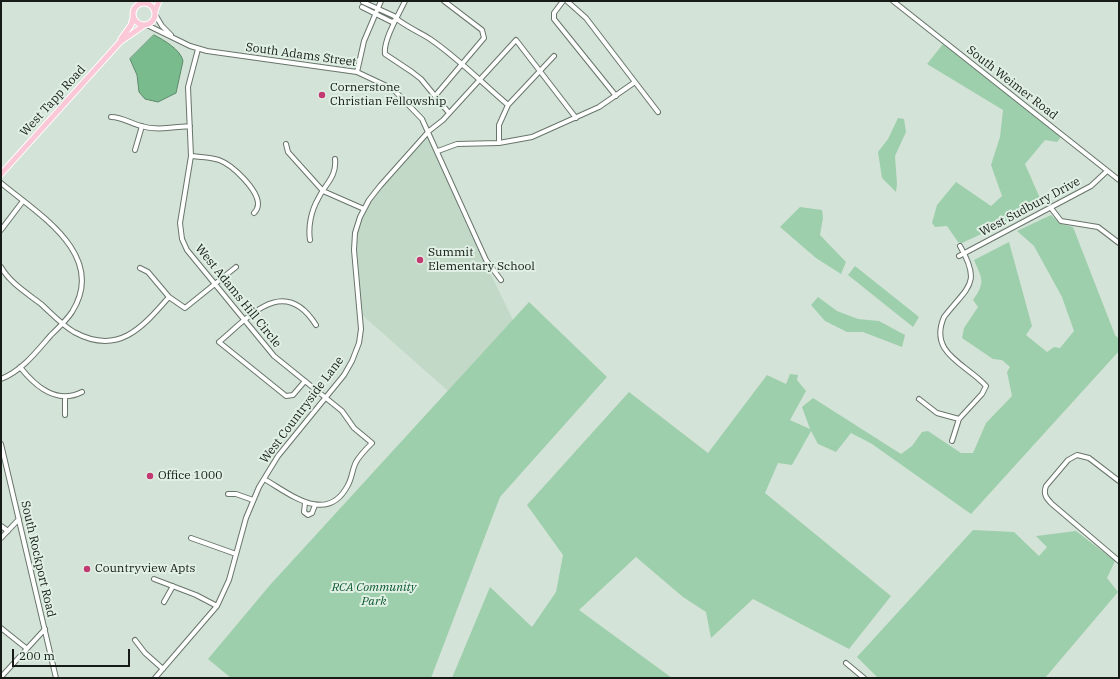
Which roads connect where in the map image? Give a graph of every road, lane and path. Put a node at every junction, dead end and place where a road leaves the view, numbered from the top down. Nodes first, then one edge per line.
1 (159, 1) edge
2 (381, 1) edge
3 (405, 1) edge
4 (444, 1) edge
5 (563, 1) edge
6 (567, 1) edge
7 (893, 1) edge
8 (148, 2) edge
9 (363, 4) edge
10 (378, 8) junction
11 (155, 13) junction
12 (376, 13) junction
13 (133, 18) junction
14 (397, 20) junction
15 (145, 26) junction
16 (176, 40) junction
17 (120, 42) junction
18 (198, 49) junction
19 (554, 56) dead end
20 (462, 65) junction
21 (540, 69) junction
22 (357, 72) junction
23 (478, 80) junction
24 (635, 82) junction
25 (435, 96) junction
26 (616, 96) junction
27 (508, 105) junction
28 (658, 112) dead end
29 (449, 113) junction
30 (111, 117) dead end
31 (576, 118) junction
32 (142, 126) junction
33 (190, 126) junction
34 (429, 131) junction
35 (499, 143) junction
36 (286, 144) dead end
37 (135, 150) dead end
38 (438, 151) junction
39 (191, 156) junction
40 (335, 159) dead end
41 (1107, 171) junction
42 (1, 174) edge
43 (1119, 180) edge
44 (1, 182) edge
45 (323, 191) junction
46 (24, 201) junction
47 (1051, 208) junction
48 (364, 209) junction
49 (254, 213) dead end
50 (1, 230) edge
51 (310, 240) dead end
52 (1119, 243) edge
53 (960, 246) dead end
54 (964, 253) junction
55 (959, 256) dead end
56 (1, 267) edge
57 (236, 267) dead end
58 (140, 268) dead end
59 (500, 280) dead end
60 (215, 284) junction
61 (169, 297) junction
62 (245, 321) junction
63 (63, 323) junction
64 (316, 325) dead end
65 (20, 367) junction
66 (1, 379) edge
67 (305, 381) junction
68 (82, 392) dead end
69 (65, 397) junction
70 (326, 398) junction
71 (919, 399) dead end
72 (65, 415) dead end
73 (959, 419) junction
74 (952, 441) dead end
75 (1, 444) edge
76 (264, 478) junction
77 (1119, 481) edge
78 (228, 494) dead end
79 (252, 500) junction
80 (305, 503) junction
81 (315, 505) junction
82 (19, 519) junction
83 (1, 526) edge
84 (8, 531) junction
85 (1, 538) edge
86 (191, 538) dead end
87 (236, 554) junction
88 (1119, 561) edge
89 (154, 579) dead end
90 (173, 586) junction
91 (164, 602) dead end
92 (217, 606) junction
93 (1, 628) edge
94 (44, 629) junction
95 (135, 640) dead end
96 (26, 648) junction
97 (846, 664) dead end
98 (163, 670) junction
99 (1, 677) edge
100 (56, 678) edge
101 (155, 678) edge
102 (864, 678) edge

1 - 11 main road, West Tapp Road
2 - 10 street
3 - 14 street
4 - 20 street
5 - 26 street
6 - 24 street
7 - 41 street, South Weimer Road
8 - 11 main road, West Tapp Road
8 - 13 main road, West Tapp Road
9 - 10 street
9 - 12 street
10 - 12 street
10 - 14 street
11 - 15 main road, West Tapp Road
11 - 16 street, South Adams Street
12 - 14 street
12 - 22 street
13 - 15 main road
13 - 17 main road, West Tapp Road
14 - 20 street
14 - 25 street
15 - 16 street, South Adams Street
15 - 17 main road, West Tapp Road
16 - 18 street, South Adams Street
17 - 42 main road, West Tapp Road
18 - 22 street, South Adams Street
18 - 33 street, West Adams Hill Circle
19 - 21 street
20 - 23 street
20 - 25 street
21 - 23 street, West Countryside Lane
21 - 27 street
21 - 31 street
22 - 34 street, South Adams Street
23 - 27 street
23 - 29 street, West Countryside Lane
24 - 26 street
24 - 28 street
25 - 29 street
26 - 31 street
27 - 35 street
29 - 34 street, West Countryside Lane
30 - 32 street
31 - 35 street
32 - 33 street
32 - 37 street
33 - 39 street, West Adams Hill Circle
34 - 38 street, South Adams Street
34 - 48 street, West Countryside Lane
35 - 38 street
36 - 45 street
38 - 59 street, South Adams Street
39 - 49 street
39 - 60 street, West Adams Hill Circle
40 - 45 street
41 - 43 street, South Weimer Road
41 - 47 street, West Sudbury Drive
44 - 46 street
45 - 48 street
45 - 51 street
46 - 50 street
46 - 63 street
47 - 52 street
47 - 54 street, West Sudbury Drive
48 - 70 street, West Countryside Lane
53 - 54 street
54 - 55 street, West Sudbury Drive
54 - 73 street
56 - 63 street
57 - 60 street
58 - 61 street
60 - 61 street
60 - 62 street, West Adams Hill Circle
61 - 63 street
62 - 64 street
62 - 67 street, West Adams Hill Circle
62 - 67 street
63 - 65 street
65 - 66 street
65 - 69 street
67 - 70 street, West Adams Hill Circle
68 - 69 street
69 - 72 street
70 - 76 street, West Countryside Lane
70 - 81 street, West Adams Hill Circle
71 - 73 street
73 - 74 street
75 - 82 street, South Rockport Road
76 - 79 street, West Countryside Lane
76 - 80 street
77 - 88 street
78 - 79 street
79 - 87 street, West Countryside Lane
80 - 81 street
80 - 81 street
82 - 84 street
82 - 94 street, South Rockport Road
83 - 84 street
84 - 85 street
86 - 87 street
87 - 92 street, West Countryside Lane
89 - 90 street
90 - 91 street
90 - 92 street
92 - 98 street, West Countryside Lane
93 - 96 street
94 - 96 street
94 - 100 street, South Rockport Road
95 - 98 street
96 - 99 street
97 - 102 street
98 - 101 street, West Countryside Lane

